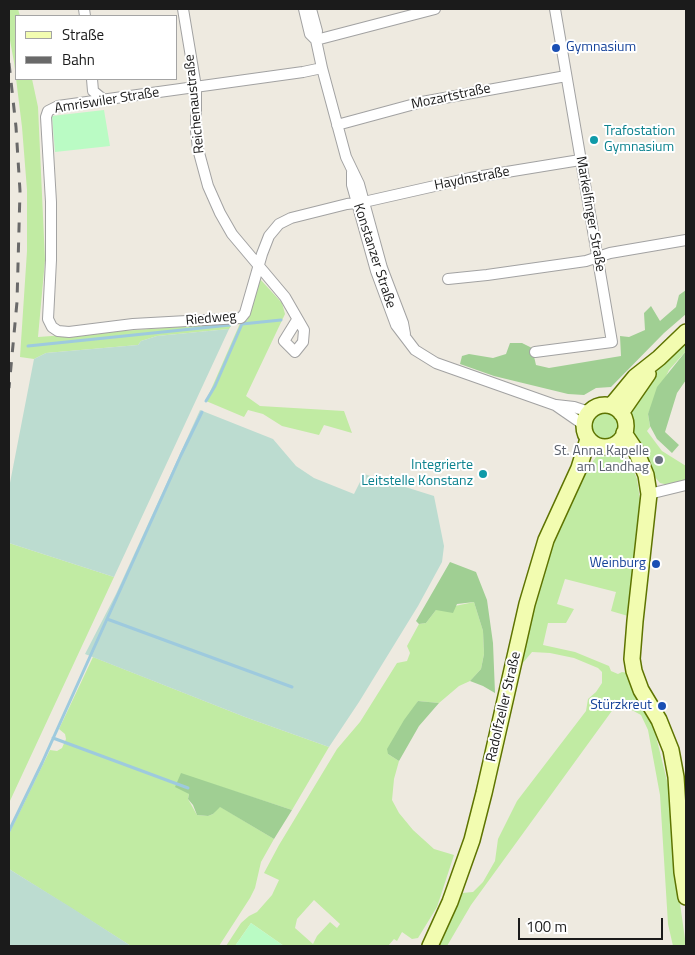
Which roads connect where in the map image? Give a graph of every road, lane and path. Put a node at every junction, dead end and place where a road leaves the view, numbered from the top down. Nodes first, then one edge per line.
1 (183, 9) edge
2 (304, 9) edge
3 (311, 9) edge
4 (435, 9) edge
5 (555, 9) edge
6 (316, 40) junction
7 (322, 68) junction
8 (566, 76) junction
9 (92, 80) edge
10 (196, 87) junction
11 (104, 100) junction
12 (337, 125) junction
13 (580, 160) junction
14 (360, 202) junction
15 (686, 240) edge
16 (597, 258) junction
17 (260, 267) junction
18 (448, 279) dead end
19 (297, 320) dead end
20 (52, 327) joint
21 (686, 332) edge
22 (535, 352) dead end
23 (616, 410) junction
24 (590, 431) junction
25 (620, 438) junction
26 (686, 486) edge
27 (648, 494) junction
28 (686, 896) edge
29 (430, 946) edge

1 - 10 street, Reichenaustraße
2 - 6 street, Konstanzer Straße
3 - 6 street, Konstanzer Straße
4 - 6 street
5 - 8 street, Markelfinger Straße
6 - 7 street, Konstanzer Straße
7 - 10 street, Amriswiler Straße
7 - 12 street, Konstanzer Straße
8 - 12 street, Mozartstraße
8 - 13 street, Markelfinger Straße
9 - 11 street
10 - 11 street, Amriswiler Straße
10 - 17 street, Reichenaustraße
11 - 20 street, Amriswiler Straße
12 - 14 street, Konstanzer Straße
13 - 14 street, Haydnstraße
13 - 16 street, Markelfinger Straße
14 - 17 street, Riedweg
14 - 24 street, Konstanzer Straße
15 - 16 street
16 - 18 street
16 - 22 street, Markelfinger Straße
17 - 19 street, Reichenaustraße
17 - 20 street, Riedweg
21 - 23 street
23 - 24 street
23 - 25 street
24 - 25 street
24 - 29 street, Radolfzeller Straße
25 - 27 street
26 - 27 street
27 - 28 street

